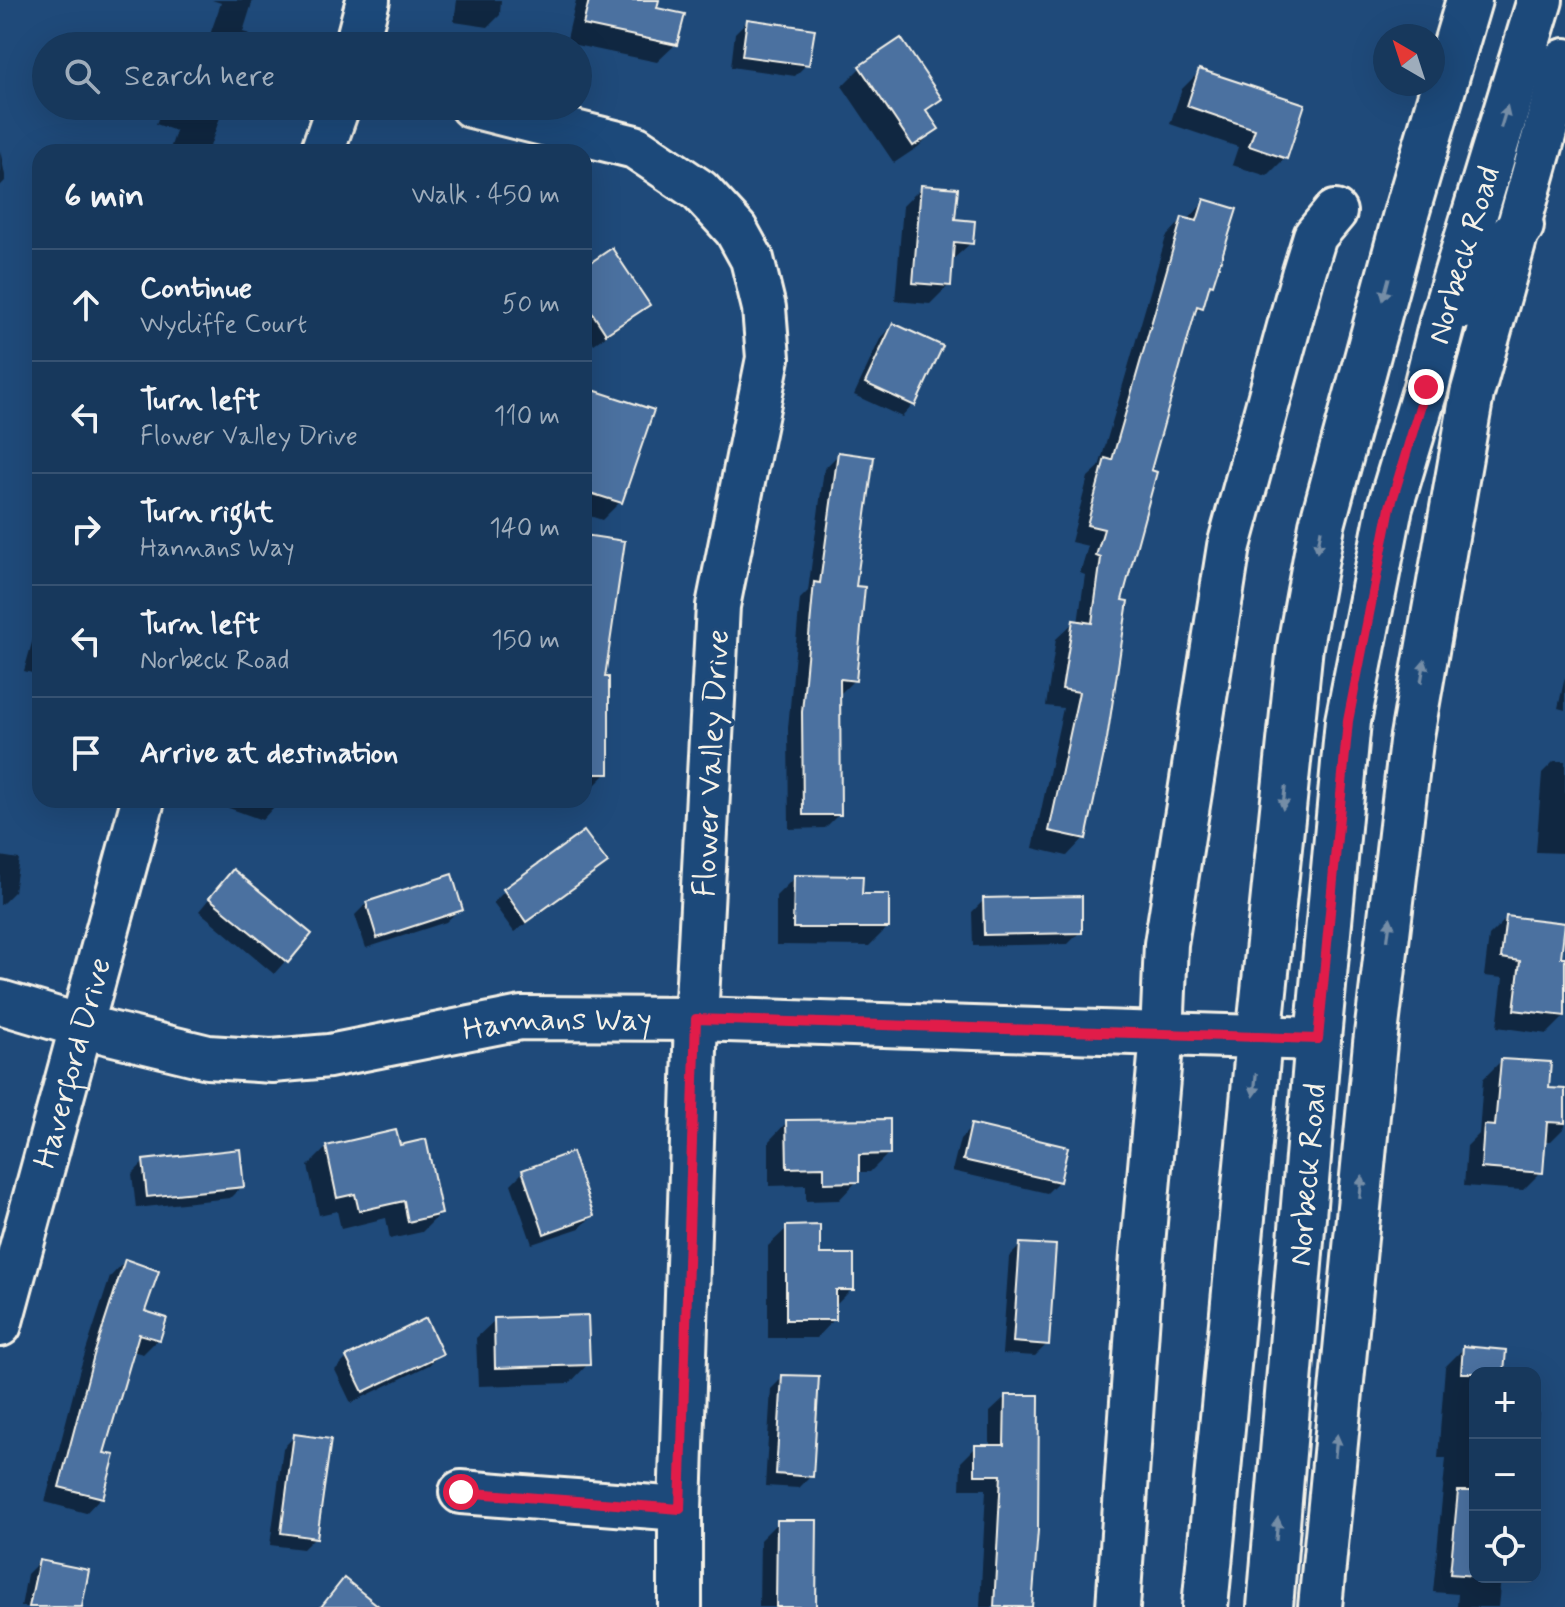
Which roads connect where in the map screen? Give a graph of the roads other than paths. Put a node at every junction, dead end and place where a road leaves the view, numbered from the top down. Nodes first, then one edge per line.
1 (368, 0) edge
2 (1469, 0) edge
3 (1540, 0) edge
4 (360, 32) edge
5 (1565, 60) edge
6 (333, 120) edge
7 (527, 120) edge
8 (325, 144) edge
9 (1335, 212) dead end
10 (1521, 226) junction
11 (1426, 387) junction
12 (141, 808) edge
13 (0, 1002) edge
14 (696, 1019) junction
15 (81, 1026) junction
16 (1162, 1035) junction
17 (1259, 1039) junction
18 (1318, 1039) junction
19 (0, 1325) edge
20 (461, 1492) dead end
21 (680, 1509) junction
22 (680, 1607) edge
23 (1118, 1607) edge
24 (1205, 1607) edge
25 (1270, 1607) edge
26 (1320, 1607) edge

1 - 4 street
2 -> 17 main road, Norbeck Road
11 -> 3 main road, Norbeck Road
5 - 10 street
6 - 8 street
7 - 14 street, Flower Valley Drive
9 - 16 street
10 - 11 main road
26 -> 10 street
11 - 18 main road, Norbeck Road
12 - 15 street, Haverford Drive
13 - 15 street, Hannans Way
14 - 15 street, Hannans Way
14 - 16 street, Hannans Way
14 - 21 street, Flower Valley Drive
15 - 19 street, Haverford Drive
16 - 17 street, Hannans Way
16 - 23 street
17 - 18 street, Hannans Way
17 -> 24 main road, Norbeck Road
25 -> 18 main road, Norbeck Road
20 - 21 street
21 - 22 street, Flower Valley Drive

